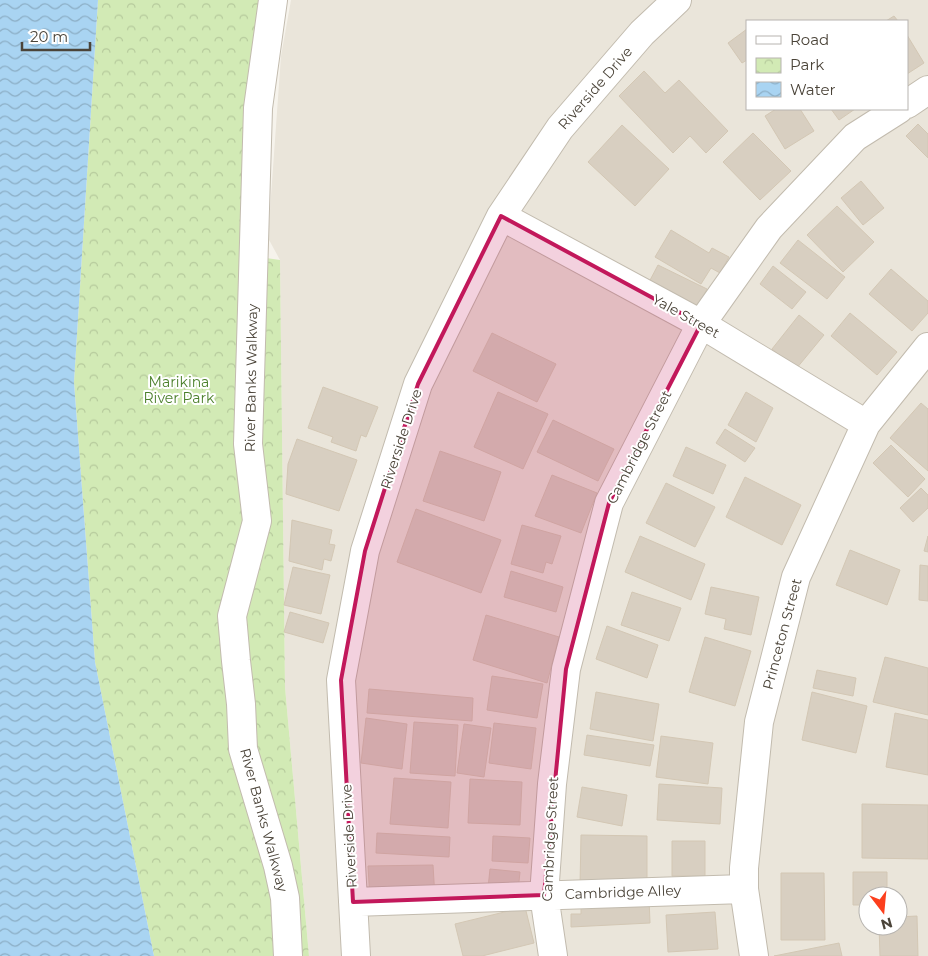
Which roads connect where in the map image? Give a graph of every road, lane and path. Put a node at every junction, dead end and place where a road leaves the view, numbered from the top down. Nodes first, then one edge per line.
1 (273, 0) edge
2 (677, 0) edge
3 (928, 90) edge
4 (908, 103) edge
5 (897, 110) edge
6 (501, 216) junction
7 (701, 324) junction
8 (928, 347) edge
9 (866, 424) junction
10 (744, 889) junction
11 (544, 895) junction
12 (353, 902) junction
13 (288, 956) edge
14 (356, 956) edge
15 (553, 956) edge
16 (754, 956) edge

1 - 13 street, River Banks Walkway
2 - 6 street, Riverside Drive
3 - 4 street
5 - 7 street, Cambridge Street
6 - 7 street, Yale Street
6 - 12 street, Riverside Drive
7 - 9 street, Yale Street
7 - 11 street, Cambridge Street
8 - 9 street, Princeton Street
9 - 10 street, Princeton Street
10 - 11 street, Cambridge Alley
10 - 16 street, Princeton Street
11 - 12 street, Cambridge Alley
11 - 15 street, Cambridge Street
12 - 14 street, Riverside Drive

